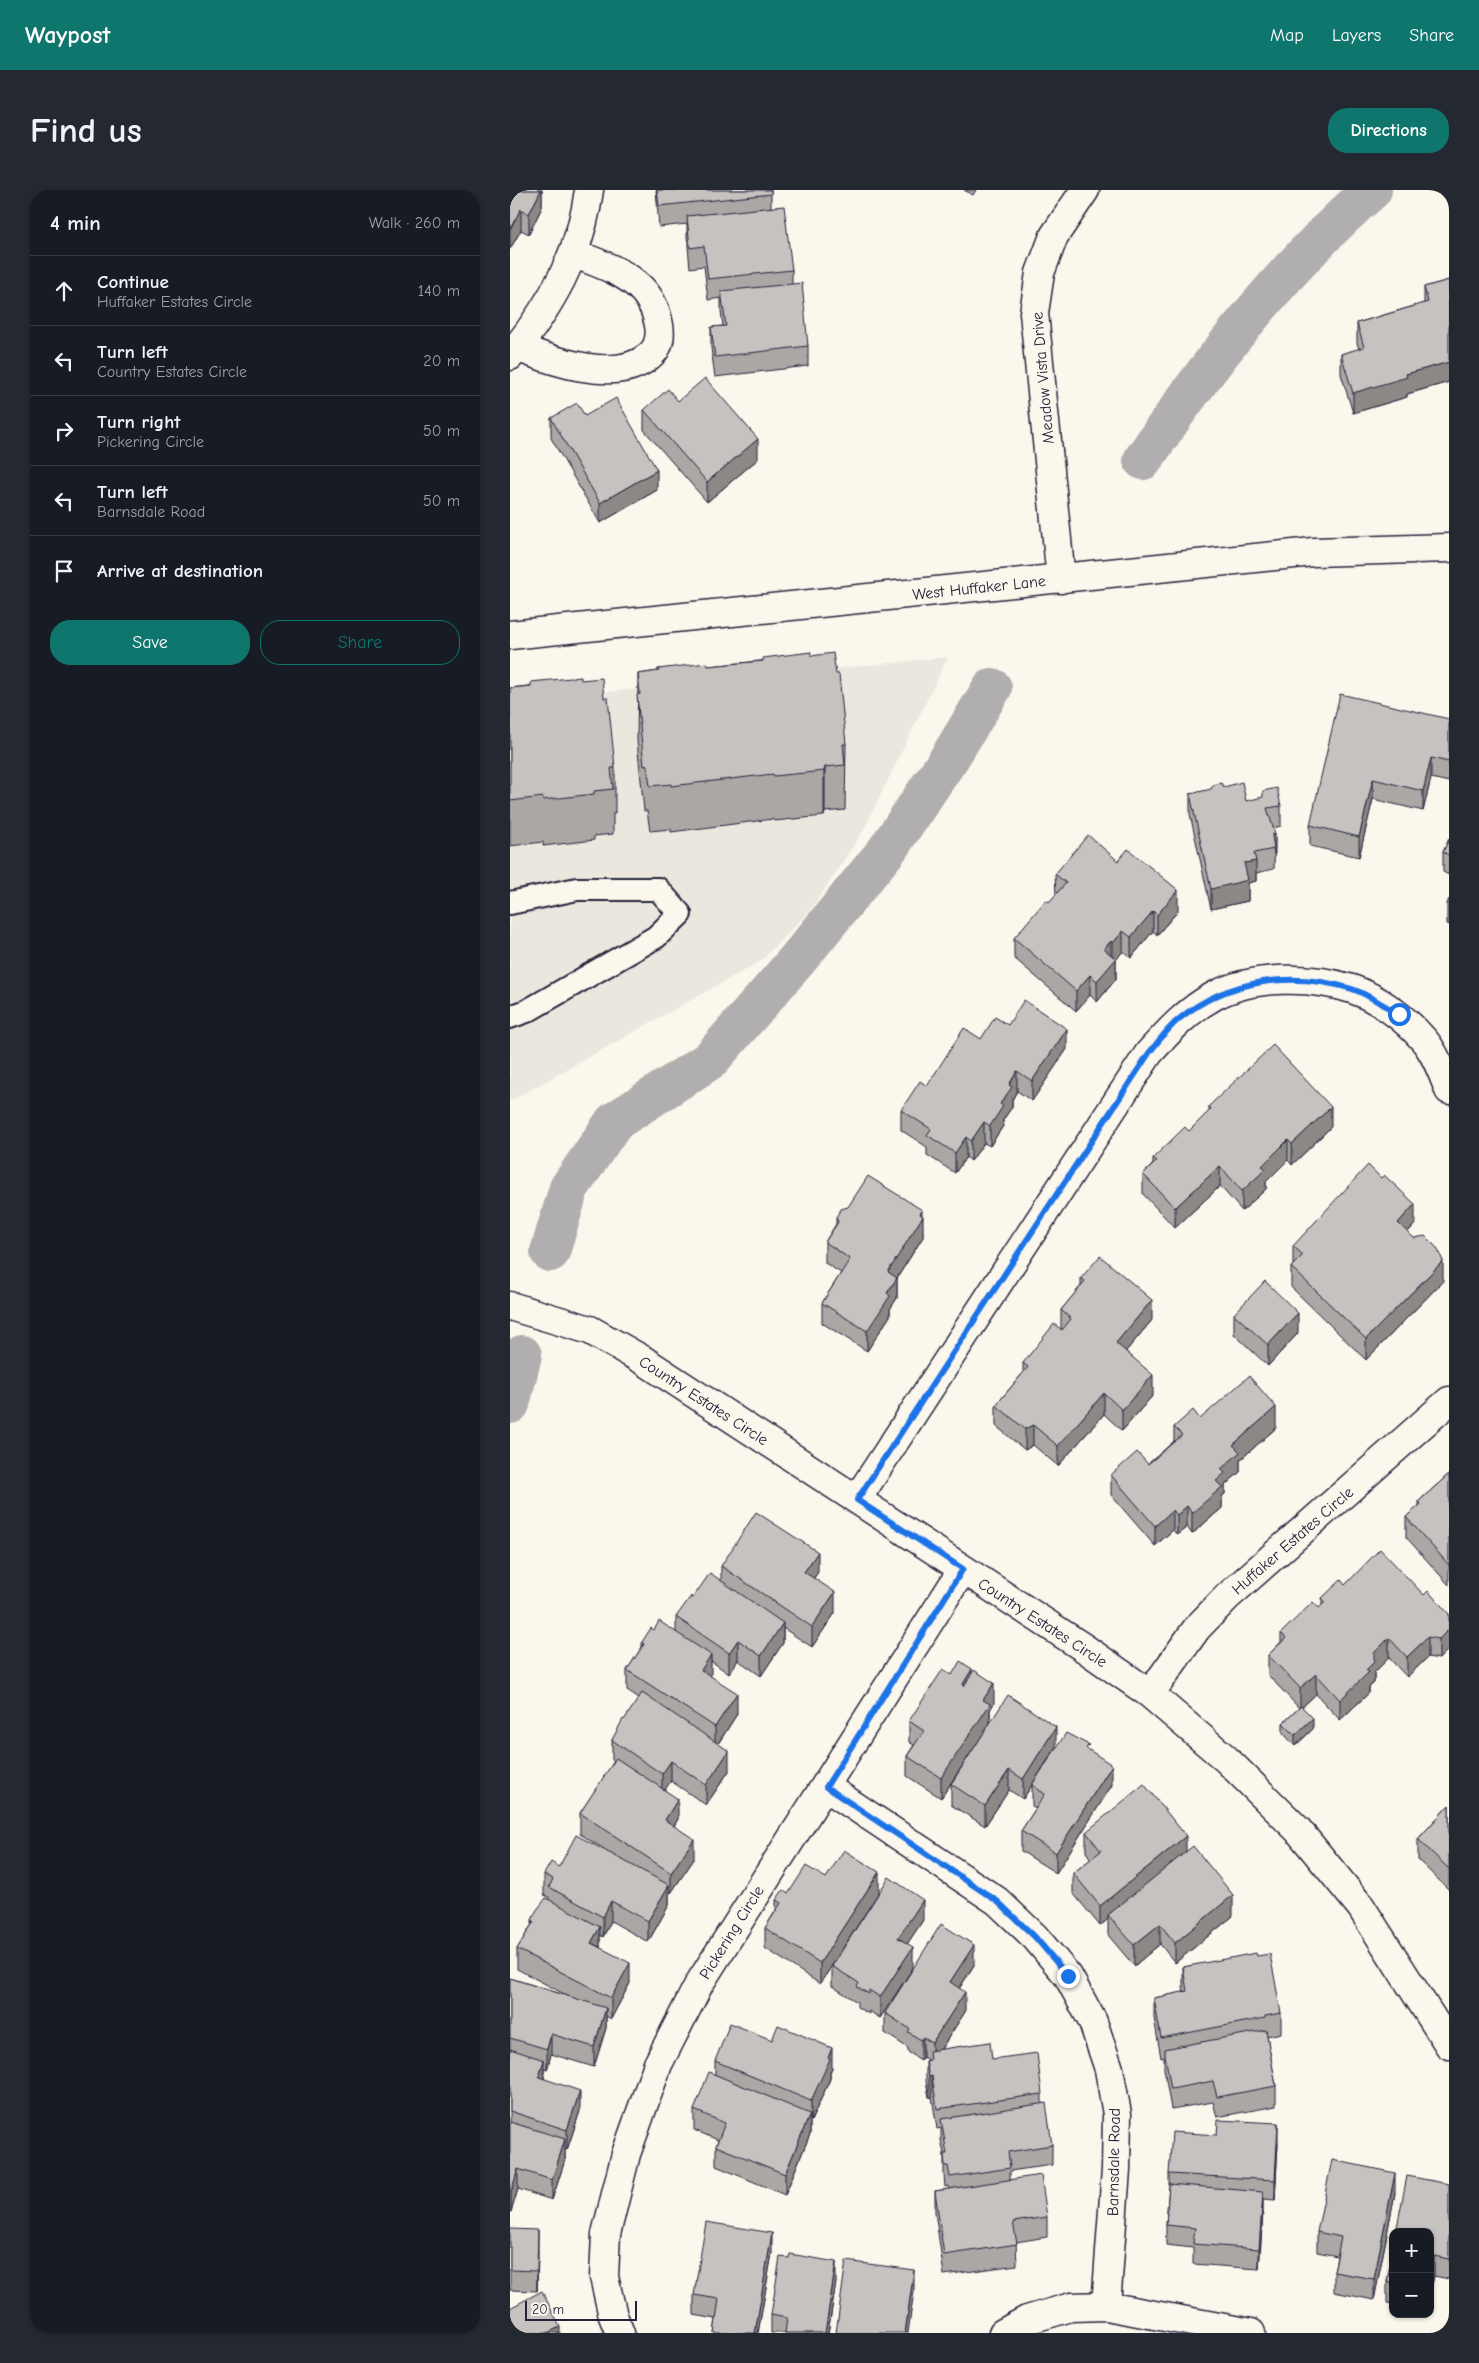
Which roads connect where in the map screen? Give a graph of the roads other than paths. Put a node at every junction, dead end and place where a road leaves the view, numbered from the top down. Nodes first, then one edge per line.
1 (590, 190) edge
2 (1085, 190) edge
3 (573, 253) junction
4 (514, 351) edge
5 (1449, 548) edge
6 (1061, 579) junction
7 (511, 630) edge
8 (510, 903) edge
9 (510, 1017) edge
10 (1449, 1090) edge
11 (510, 1306) edge
12 (1449, 1401) edge
13 (857, 1500) junction
14 (963, 1569) junction
15 (1150, 1694) junction
16 (826, 1787) junction
17 (1440, 2011) edge
18 (1449, 2045) edge
19 (1106, 2306) junction
20 (620, 2333) edge
21 (1003, 2333) edge
22 (1251, 2333) edge

1 - 3 street
2 - 6 street, Meadow Vista Drive
3 - 4 street
3 - 4 street
5 - 6 street, West Huffaker Lane
6 - 7 street, West Huffaker Lane
8 - 9 lane
10 - 13 street
11 - 13 street, Country Estates Circle
12 - 15 street, Huffaker Estates Circle
13 - 14 street, Country Estates Circle
14 - 15 street, Country Estates Circle
14 - 16 street, Pickering Circle
15 - 17 street, Country Estates Circle
16 - 19 street, Barnsdale Road
16 - 20 street, Pickering Circle
17 - 18 street, Country Estates Circle
19 - 21 street
19 - 22 street

